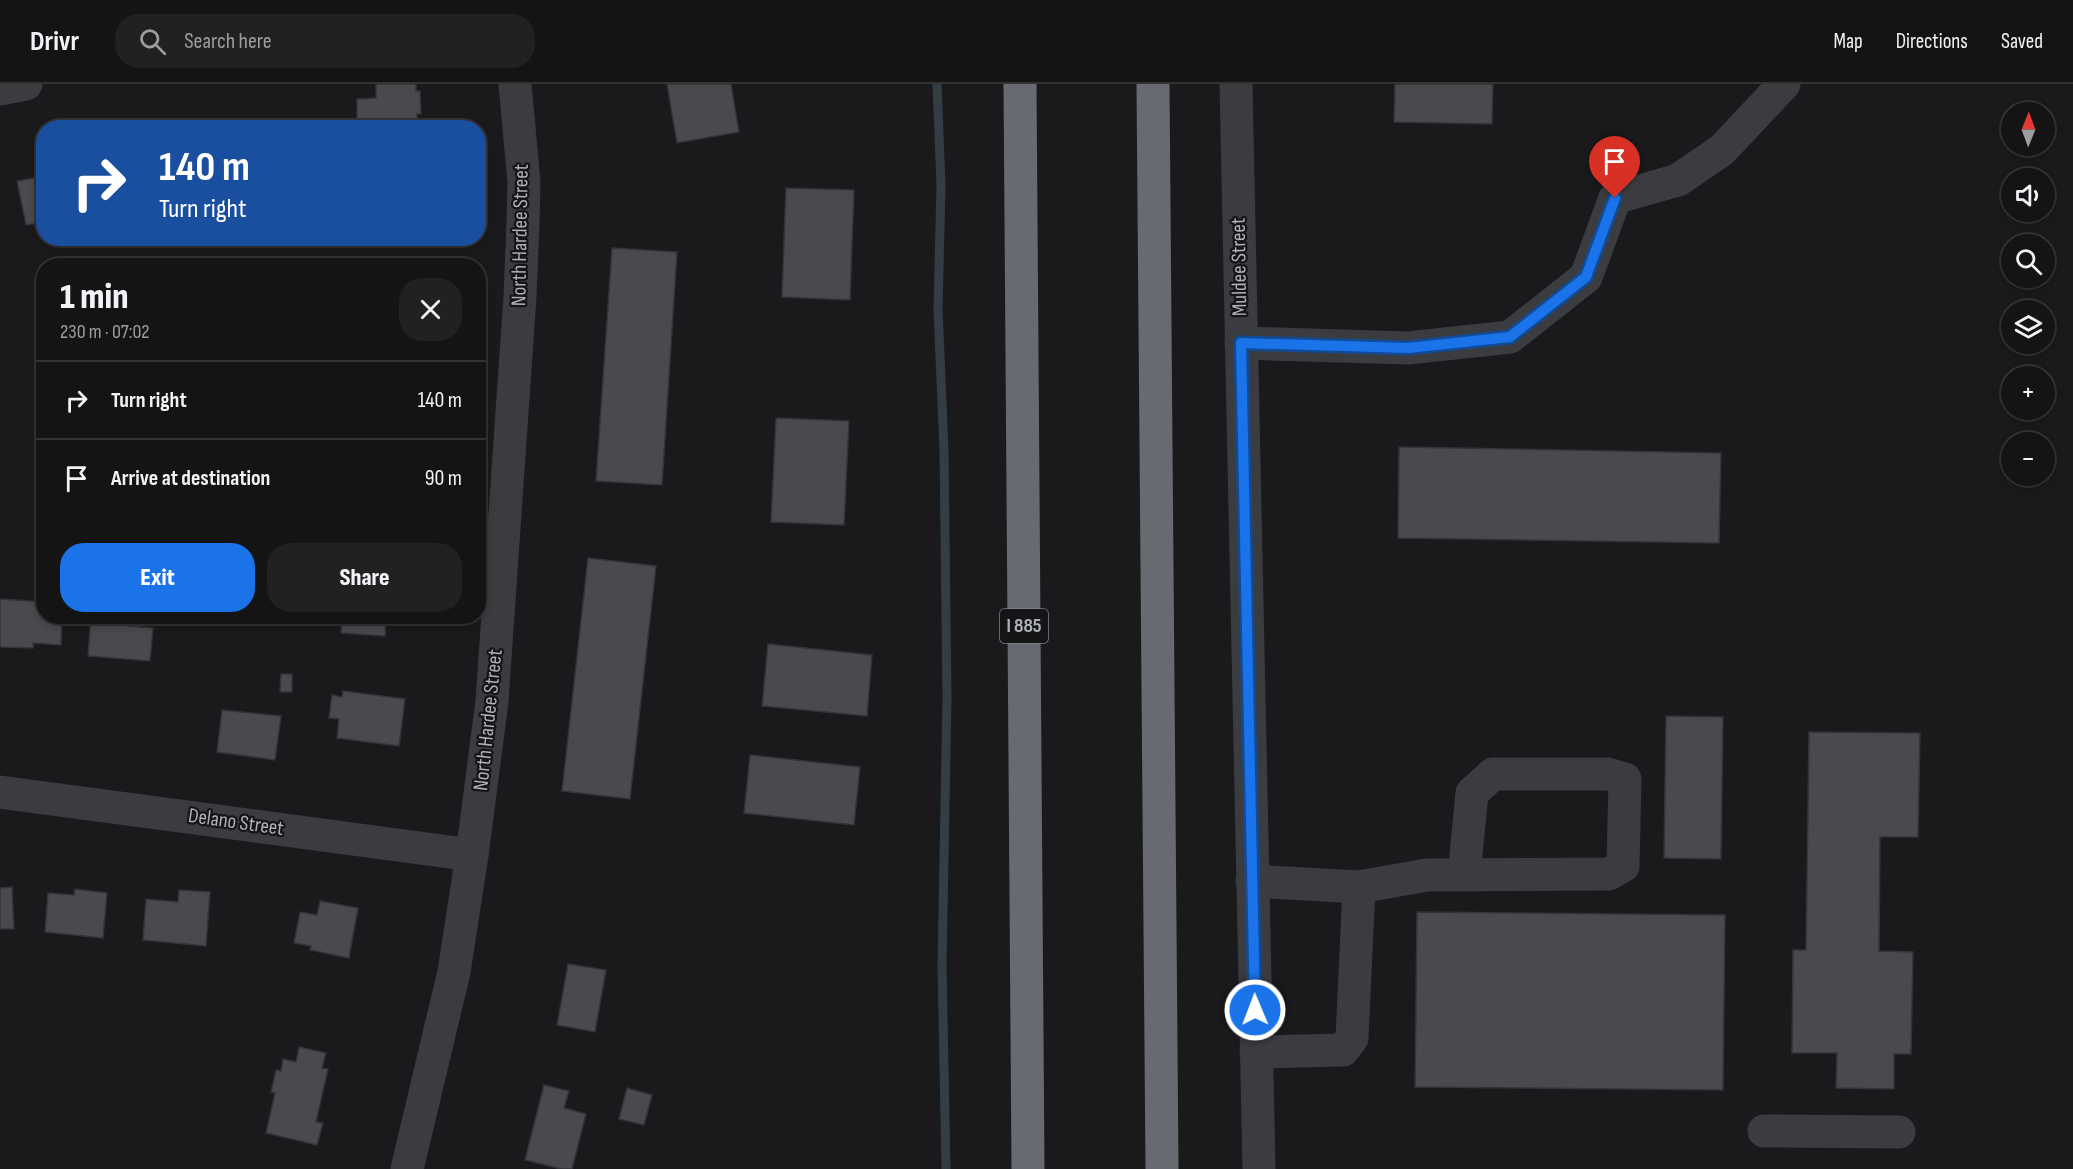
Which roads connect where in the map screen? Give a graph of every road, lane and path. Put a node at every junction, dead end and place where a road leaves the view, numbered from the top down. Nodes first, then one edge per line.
1 (26, 84) edge
2 (515, 84) edge
3 (1020, 84) edge
4 (1153, 84) edge
5 (1236, 84) edge
6 (1784, 84) edge
7 (0, 89) edge
8 (1241, 343) junction
9 (0, 792) edge
10 (472, 855) junction
11 (1464, 875) junction
12 (1252, 881) junction
13 (1359, 887) junction
14 (1256, 1052) junction
15 (1764, 1131) dead end
16 (1899, 1132) dead end
17 (407, 1169) edge
18 (1028, 1169) edge
19 (1162, 1169) edge
20 (1258, 1169) edge

1 - 7 street
2 - 10 street, North Hardee Street
3 - 18 highway, I 885
4 - 19 highway
5 - 8 street, Muldee Street
6 - 8 street
8 - 12 street, Muldee Street
9 - 10 street, Delano Street
10 - 17 street, North Hardee Street
11 - 11 street
11 - 13 street
12 - 13 street
12 - 14 street, Muldee Street
13 - 14 street
14 - 20 street, Muldee Street
15 - 16 street

